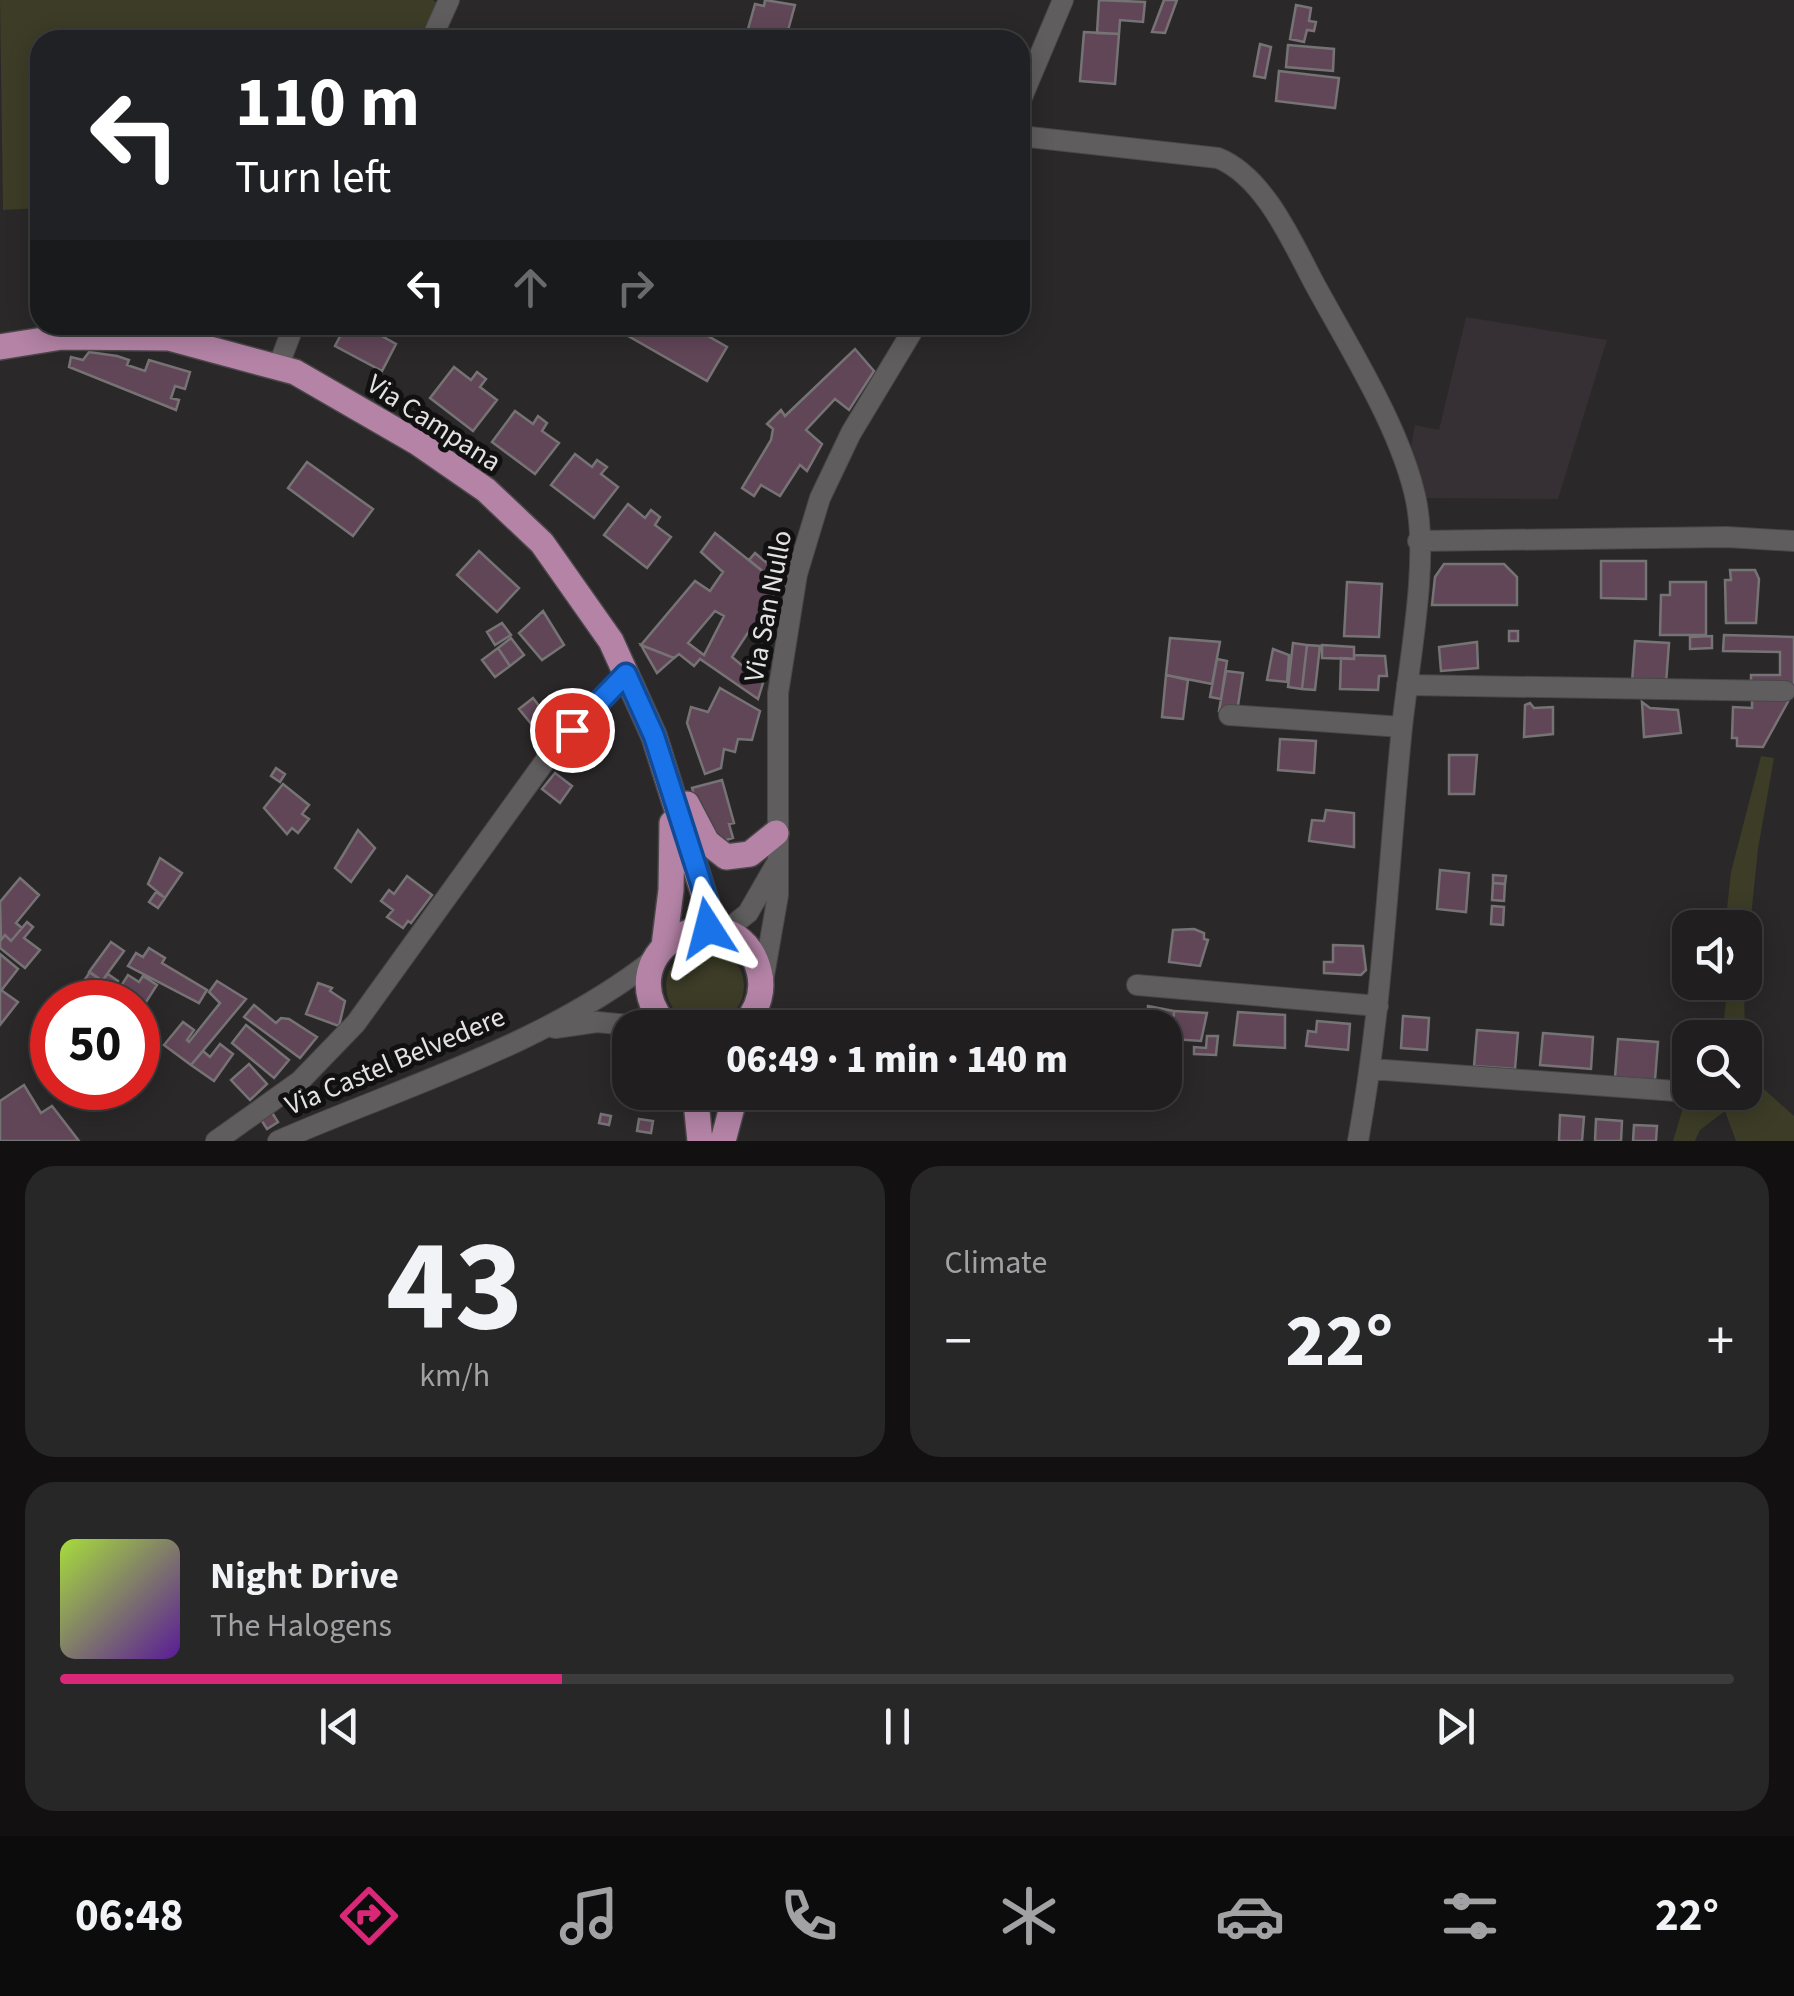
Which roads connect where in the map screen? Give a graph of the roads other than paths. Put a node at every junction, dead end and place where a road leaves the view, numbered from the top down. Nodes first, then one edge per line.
1 (449, 0) edge
2 (1063, 0) edge
3 (436, 30) edge
4 (1030, 78) edge
5 (1030, 137) edge
6 (290, 335) edge
7 (910, 335) edge
8 (0, 347) edge
9 (278, 368) junction
10 (1418, 541) junction
11 (1794, 541) edge
12 (626, 674) junction
13 (1407, 685) junction
14 (1785, 691) dead end
15 (1228, 714) dead end
16 (1402, 727) junction
17 (654, 736) junction
18 (671, 798) junction
19 (776, 834) junction
20 (776, 864) junction
21 (720, 931) junction
22 (659, 952) junction
23 (1137, 985) dead end
24 (1378, 1006) junction
25 (757, 1007) edge
26 (656, 1010) edge
27 (612, 1023) edge
28 (534, 1032) junction
29 (1371, 1069) junction
30 (1672, 1090) edge
31 (697, 1110) edge
32 (731, 1110) edge
33 (216, 1141) edge
34 (278, 1141) edge
35 (700, 1141) edge
36 (723, 1141) edge
37 (1358, 1141) edge

1 - 3 street
2 - 4 street
5 - 10 street
6 - 9 street
7 - 19 street, Via San Nullo
8 - 9 main road, Via Campana
9 - 12 main road, Via Campana
10 - 11 street
10 - 13 street
12 - 17 main road, Via Campana
12 - 33 street
13 - 14 street
13 - 16 street
15 - 16 street
16 - 24 street
17 - 18 main road, Via Campana
17 - 19 main road
18 - 21 main road, Via Campana
18 - 22 main road, Via Campana
19 - 20 street, Via San Nullo
20 - 21 street, Via San Nullo
20 - 25 street, Via San Nullo
21 - 22 main road
21 - 25 main road, Via Campana
22 - 26 main road, Via Campana
22 - 28 street
23 - 24 street
24 - 29 street
27 - 28 street
28 - 34 street, Via Castel Belvedere
29 - 30 street
29 - 37 street
31 - 35 main road
32 - 36 main road

